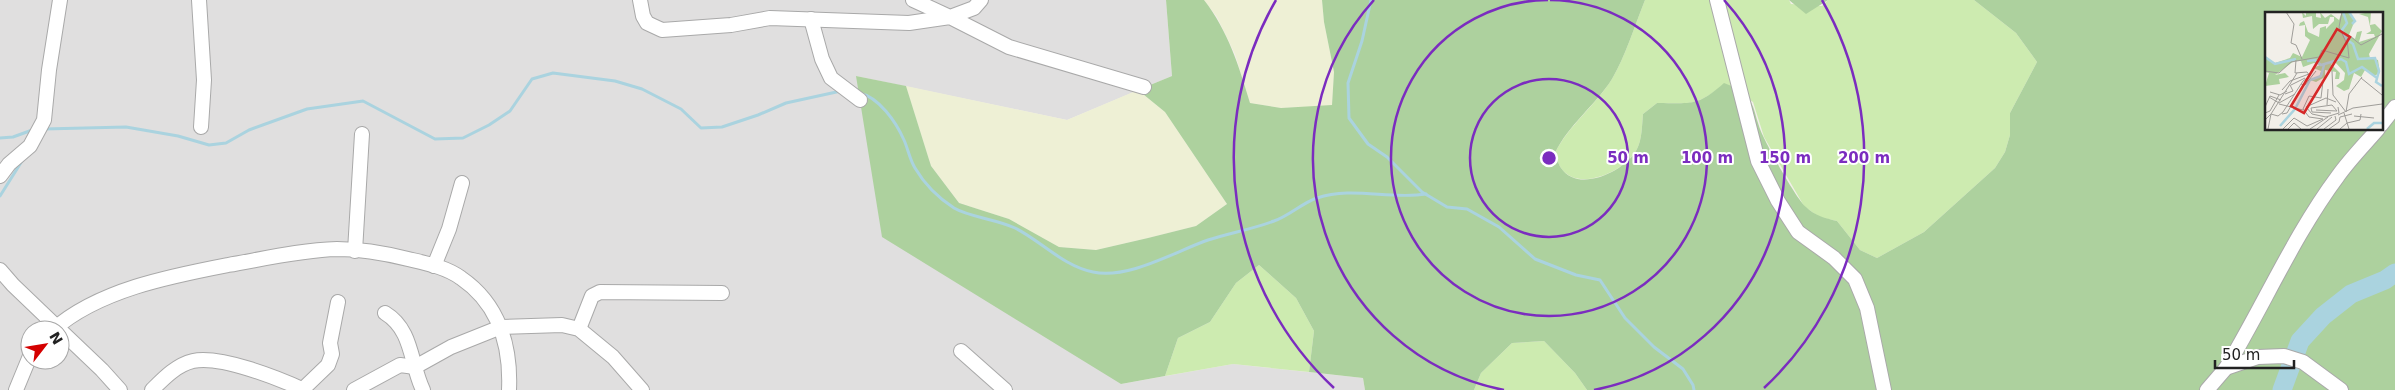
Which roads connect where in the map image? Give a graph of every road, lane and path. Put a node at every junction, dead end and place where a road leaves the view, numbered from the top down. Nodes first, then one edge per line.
1 (60, 0) edge
2 (199, 0) edge
3 (640, 0) edge
4 (913, 0) edge
5 (981, 0) edge
6 (1717, 0) edge
7 (950, 16) junction
8 (811, 19) junction
9 (1144, 87) dead end
10 (860, 100) dead end
11 (2395, 107) edge
12 (2382, 124) edge
13 (201, 128) dead end
14 (2377, 130) edge
15 (362, 134) dead end
16 (0, 176) edge
17 (462, 183) dead end
18 (355, 251) junction
19 (434, 266) junction
20 (0, 270) edge
21 (722, 293) dead end
22 (338, 302) dead end
23 (385, 313) dead end
24 (48, 320) edge
25 (69, 320) edge
26 (501, 327) junction
27 (579, 329) junction
28 (70, 341) edge
29 (961, 351) dead end
30 (414, 367) junction
31 (2226, 368) junction
32 (23, 370) edge
33 (999, 388) edge
34 (16, 390) edge
35 (120, 390) edge
36 (152, 390) edge
37 (304, 390) edge
38 (354, 390) edge
39 (423, 390) edge
40 (509, 390) edge
41 (642, 390) edge
42 (1884, 390) edge
43 (2207, 390) edge
44 (2341, 390) edge

1 - 16 street
2 - 13 street
3 - 8 street
4 - 7 street
5 - 7 street
6 - 42 street
7 - 8 street
7 - 9 street
8 - 10 street
11 - 12 street
14 - 31 street
15 - 18 street
17 - 19 street
18 - 19 street
18 - 25 street
19 - 26 street
20 - 24 street
21 - 27 street
22 - 37 street
23 - 30 street
26 - 27 street
26 - 30 street
26 - 40 street
27 - 41 street
28 - 35 street
29 - 33 street
30 - 38 street
30 - 39 street
31 - 43 street
31 - 44 street
32 - 34 street
36 - 37 street

